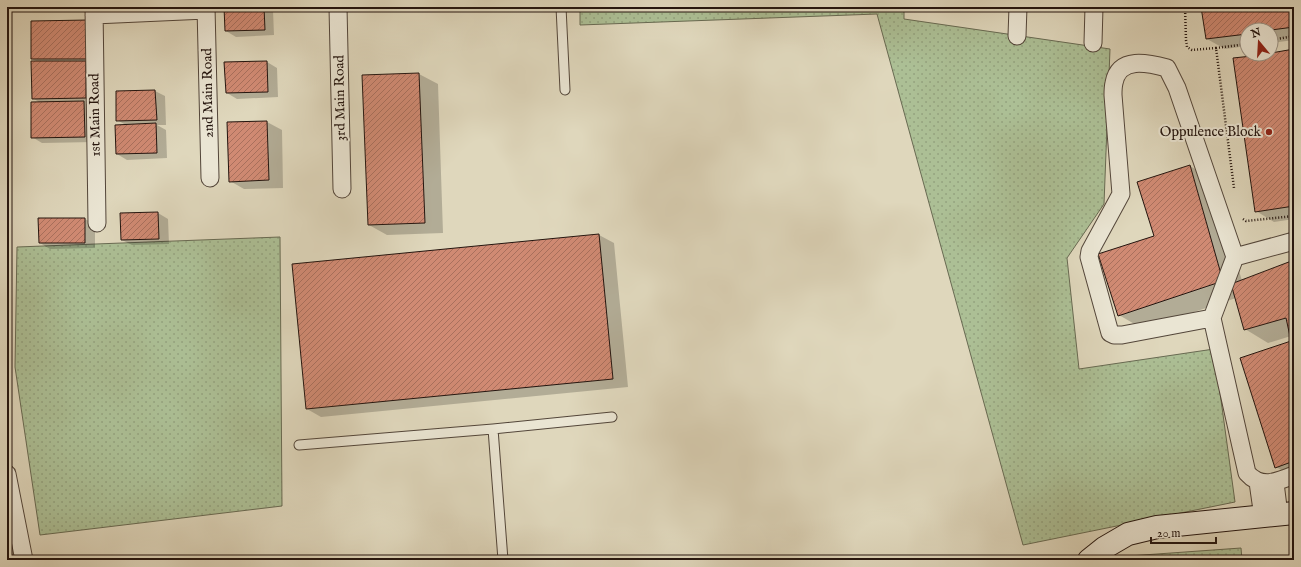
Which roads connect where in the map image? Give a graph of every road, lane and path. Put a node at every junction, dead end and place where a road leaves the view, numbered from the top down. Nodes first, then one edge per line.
1 (338, 7) edge
2 (561, 7) edge
3 (1018, 7) edge
4 (1094, 7) edge
5 (1186, 7) edge
6 (206, 8) edge
7 (94, 11) edge
8 (1018, 36) dead end
9 (1294, 36) edge
10 (1279, 39) edge
11 (1093, 43) dead end
12 (1239, 45) edge
13 (1216, 48) junction
14 (565, 90) dead end
15 (210, 178) dead end
16 (342, 189) dead end
17 (1234, 191) dead end
18 (1294, 216) edge
19 (1240, 218) dead end
20 (97, 223) dead end
21 (1294, 241) edge
22 (1234, 257) junction
23 (1212, 318) junction
24 (612, 416) dead end
25 (493, 429) junction
26 (299, 445) dead end
27 (7, 474) edge
28 (1294, 476) edge
29 (1266, 482) junction
30 (1278, 515) edge
31 (24, 560) edge
32 (503, 560) edge
33 (1089, 560) edge

1 - 16 street, 3rd Main Road
2 - 14 lane
3 - 8 street
4 - 11 street
5 - 13 path
6 - 7 street
6 - 15 street, 2nd Main Road
7 - 20 street, 1st Main Road
9 - 10 path
12 - 13 path
13 - 17 path
18 - 19 path
21 - 22 street
22 - 23 street
22 - 23 street
23 - 29 street
24 - 25 lane
25 - 26 lane
25 - 32 lane
27 - 31 street
28 - 29 street
29 - 30 street
30 - 33 street

